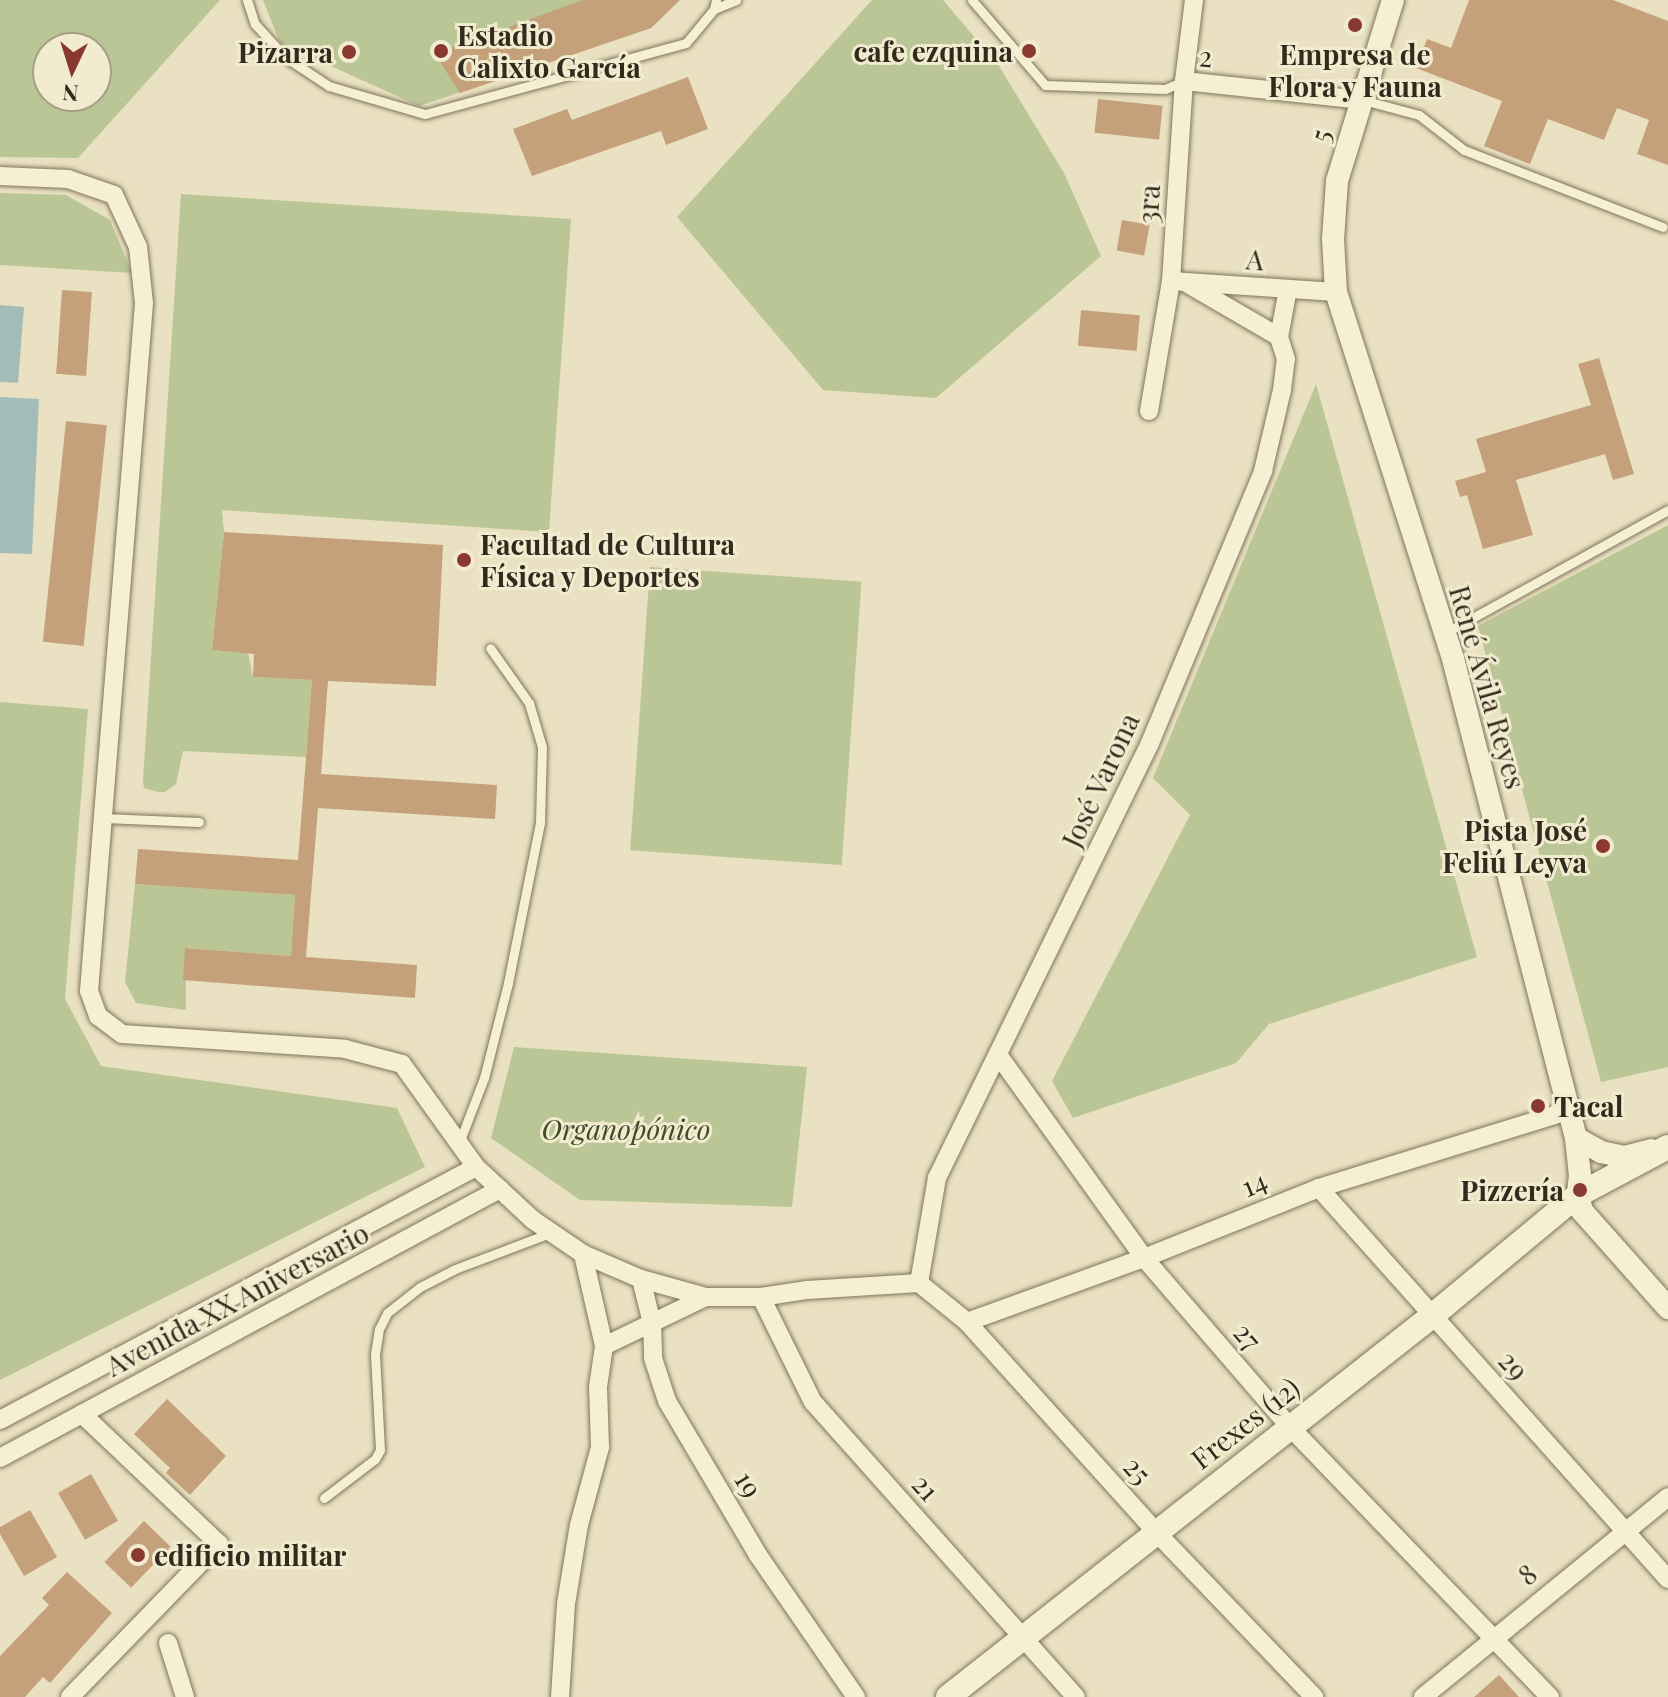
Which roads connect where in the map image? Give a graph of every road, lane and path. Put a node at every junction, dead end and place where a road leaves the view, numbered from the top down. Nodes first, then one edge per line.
1 (247, 0) edge
2 (736, 0) edge
3 (972, 0) edge
4 (1194, 0) edge
5 (1393, 0) edge
6 (715, 5) edge
7 (1184, 81) junction
8 (1363, 100) junction
9 (0, 176) edge
10 (1663, 227) dead end
11 (1179, 282) junction
12 (1288, 289) junction
13 (1336, 292) junction
14 (1279, 337) junction
15 (1149, 411) dead end
16 (1668, 510) edge
17 (1444, 634) junction
18 (490, 648) dead end
19 (103, 818) junction
20 (199, 822) dead end
21 (999, 1056) junction
22 (1567, 1111) junction
23 (1576, 1138) junction
24 (459, 1143) junction
25 (1668, 1146) edge
26 (476, 1167) junction
27 (1319, 1188) junction
28 (500, 1189) junction
29 (1578, 1195) junction
30 (550, 1233) junction
31 (583, 1254) junction
32 (1144, 1258) junction
33 (641, 1279) junction
34 (919, 1283) junction
35 (706, 1297) junction
36 (761, 1297) junction
37 (1668, 1308) edge
38 (1432, 1316) junction
39 (967, 1322) junction
40 (652, 1323) junction
41 (604, 1346) junction
42 (82, 1414) junction
43 (0, 1420) edge
44 (1290, 1427) junction
45 (0, 1458) edge
46 (1668, 1497) edge
47 (324, 1498) dead end
48 (1155, 1531) junction
49 (1626, 1532) junction
50 (1668, 1579) edge
51 (1493, 1638) junction
52 (1022, 1639) junction
53 (168, 1643) dead end
54 (70, 1697) edge
55 (185, 1697) edge
56 (560, 1697) edge
57 (856, 1697) edge
58 (948, 1697) edge
59 (1076, 1697) edge
60 (1314, 1697) edge
61 (1423, 1697) edge
62 (1550, 1697) edge

1 - 6 lane
2 - 6 lane
3 - 7 lane, 2
4 - 7 street, 3ra
5 - 8 street, 5
7 - 8 street, 2
7 - 11 street, 3ra
8 - 10 lane
8 - 13 street, 5
9 - 19 street
11 - 12 street, A
11 - 14 street
11 - 15 street, 3ra
12 - 13 street, A
12 - 14 street, José Varona
13 - 17 street, René Ávila Reyes
14 - 21 street, José Varona
16 - 17 lane
17 - 22 street, René Ávila Reyes
18 - 24 lane
19 - 20 lane
19 - 24 street
21 - 32 street, 27
21 - 34 street, José Varona
22 - 23 street, René Ávila Reyes
22 - 27 street, 14
23 - 25 street
23 - 29 street, René Ávila Reyes
24 - 26 street
25 - 29 main road, Frexes (12)
26 - 28 street
26 - 43 street, Avenida XX Aniversario
27 - 32 street, 14
27 - 38 street, 29
28 - 30 street
28 - 42 street, Avenida XX Aniversario
29 - 37 street
29 - 38 main road, Frexes (12)
30 - 31 street
30 - 47 lane
31 - 33 street
31 - 41 street
32 - 39 street, 14
32 - 44 street, 27
33 - 35 street
33 - 40 street, 19
34 - 36 street
34 - 39 street, 25
35 - 36 street
35 - 40 street
36 - 52 street, 21
38 - 44 main road, Frexes (12)
38 - 49 street, 29
39 - 48 street, 25
40 - 41 street
40 - 57 street, 19
41 - 56 street
42 - 45 street, Avenida XX Aniversario
42 - 54 street
44 - 48 main road, Frexes (12)
44 - 51 street, 27
46 - 49 street, 8
48 - 52 main road, Frexes (12)
48 - 60 street, 25
49 - 50 street, 29
49 - 51 street, 8
51 - 61 street, 8
51 - 62 street, 27
52 - 58 main road, Frexes (12)
52 - 59 street, 21
53 - 55 street

